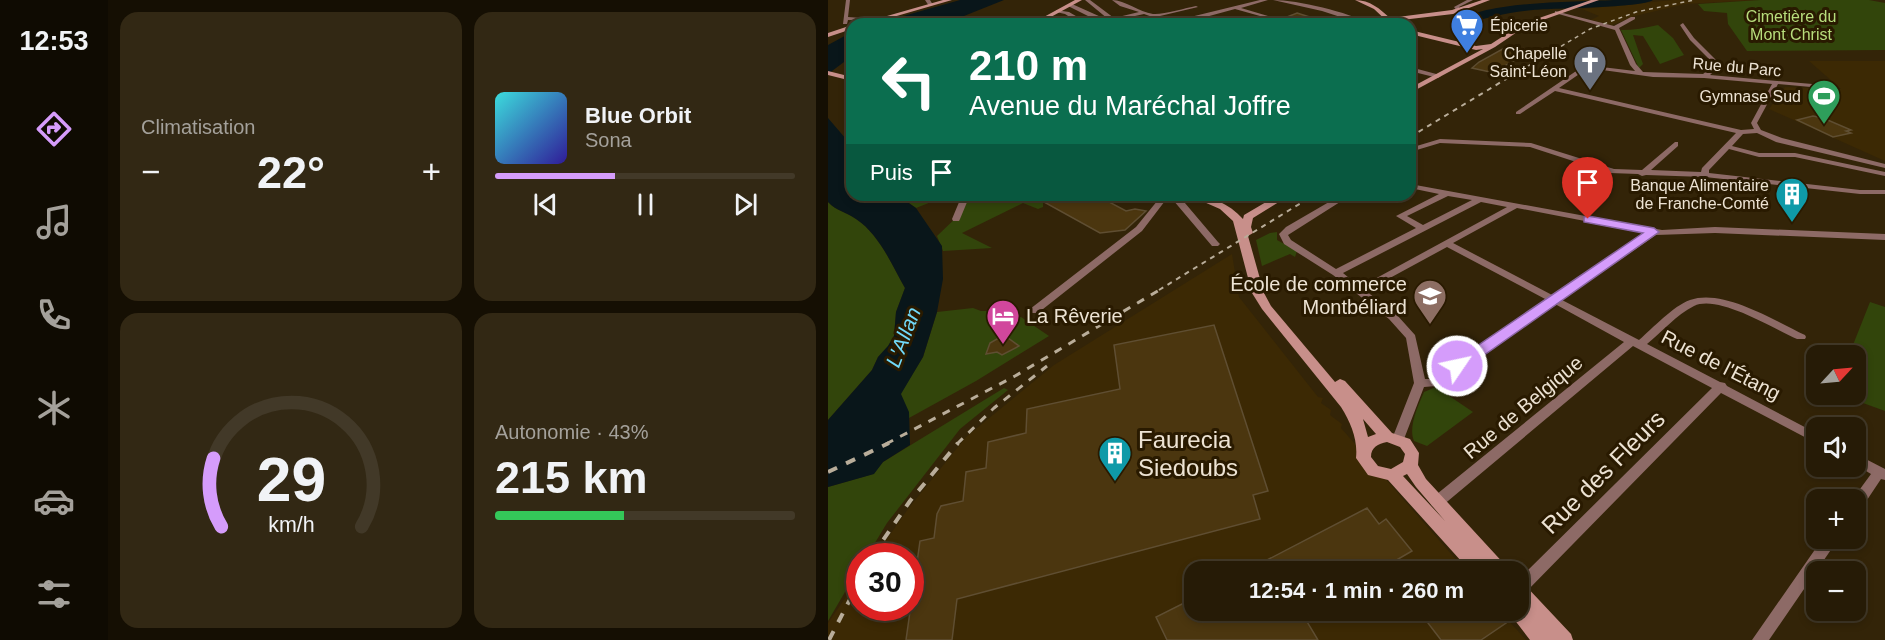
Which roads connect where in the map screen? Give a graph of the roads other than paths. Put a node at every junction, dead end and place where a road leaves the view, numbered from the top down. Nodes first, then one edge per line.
1 (848, 0) edge
2 (949, 0) edge
3 (1079, 0) edge
4 (1087, 0) edge
5 (1114, 0) edge
6 (1186, 0) edge
7 (1266, 0) edge
8 (1275, 0) edge
9 (1358, 0) edge
10 (1471, 0) edge
11 (1487, 0) edge
12 (1595, 0) edge
13 (1287, 1) edge
14 (929, 2) edge
15 (1070, 5) junction
16 (1236, 8) junction
17 (1082, 10) junction
18 (1459, 10) junction
19 (1058, 11) junction
20 (1557, 12) junction
21 (1067, 13) junction
22 (1144, 13) junction
23 (893, 15) junction
24 (1154, 16) junction
25 (1109, 17) junction
26 (877, 18) edge
27 (880, 18) edge
28 (1045, 18) edge
29 (1075, 18) edge
30 (1096, 18) joint
31 (1159, 18) edge
32 (1193, 18) edge
33 (1262, 18) edge
34 (1348, 18) edge
35 (1386, 18) edge
36 (1406, 18) edge
37 (1633, 18) dead end
38 (843, 24) junction
39 (846, 24) edge
40 (846, 24) edge
41 (1683, 25) dead end
42 (846, 27) edge
43 (1615, 28) junction
44 (829, 33) edge
45 (1416, 35) edge
46 (1479, 50) junction
47 (1416, 70) edge
48 (1640, 72) junction
49 (828, 73) edge
50 (1434, 75) junction
51 (1704, 76) junction
52 (846, 78) edge
53 (1775, 84) junction
54 (1833, 87) dead end
55 (1416, 88) edge
56 (1554, 88) junction
57 (1518, 113) dead end
58 (1758, 131) junction
59 (1741, 132) junction
60 (1676, 144) dead end
61 (1728, 147) junction
62 (1416, 148) edge
63 (1885, 166) edge
64 (1642, 174) junction
65 (1885, 174) edge
66 (1705, 175) junction
67 (1416, 187) edge
68 (1885, 192) edge
69 (1447, 193) junction
70 (1480, 199) junction
71 (964, 201) edge
72 (1163, 201) edge
73 (1179, 201) edge
74 (1209, 201) edge
75 (1274, 201) edge
76 (1337, 201) edge
77 (1515, 206) junction
78 (1255, 211) junction
79 (1232, 212) junction
80 (956, 219) dead end
81 (1424, 229) junction
82 (1654, 232) junction
83 (1885, 237) edge
84 (1446, 243) junction
85 (1215, 244) dead end
86 (1336, 273) junction
87 (1359, 291) junction
88 (1555, 301) junction
89 (1034, 311) dead end
90 (1802, 337) dead end
91 (1636, 343) junction
92 (1420, 383) junction
93 (1721, 386) junction
94 (1806, 433) edge
95 (1393, 438) junction
96 (1364, 448) junction
97 (1866, 464) edge
98 (1410, 465) junction
99 (1882, 473) edge
100 (1393, 475) junction
101 (1866, 493) edge
102 (1437, 502) junction
103 (1824, 549) edge
104 (1472, 561) edge
105 (1491, 561) edge
106 (1529, 579) edge
107 (1529, 602) edge
108 (1526, 621) edge
109 (1542, 640) edge
110 (1564, 640) edge
111 (1760, 640) edge

1 - 38 street
2 - 14 main road
3 - 15 main road
4 - 25 street
5 - 22 street
6 - 24 street
7 - 16 street
8 - 13 street
9 - 35 main road
10 - 18 street
11 - 18 main road
12 - 20 main road
13 - 34 street
14 - 23 main road
15 - 17 street
15 - 19 main road
16 - 32 street
16 - 33 street
17 - 21 street
17 - 30 street
18 - 36 main road
19 - 21 street
19 - 28 main road
20 - 43 street
20 - 46 main road
21 - 29 street
22 - 24 street
22 - 25 street
23 - 26 main road
23 - 27 main road
24 - 31 street
25 - 30 street
37 - 43 street
38 - 39 main road
38 - 40 street
38 - 44 main road
41 - 51 street
42 - 44 main road
43 - 48 street
45 - 46 main road
46 - 50 main road
47 - 50 street
48 - 51 street, Rue du Parc
48 - 56 street, Rue du Parc
49 - 52 main road
50 - 55 main road
51 - 53 street, Rue du Parc
53 - 54 street, Rue du Parc
53 - 58 street
56 - 57 street
56 - 59 street
58 - 59 street
58 - 63 street
59 - 61 street
60 - 64 street
61 - 65 street
61 - 66 street
62 - 64 street
64 - 66 street
66 - 68 street
67 - 69 street
69 - 70 street
69 - 81 street
70 - 77 street
70 - 81 street
71 - 80 street
72 - 89 street
73 - 85 street
74 - 79 main road
75 - 78 main road
76 - 86 street
77 - 82 street
77 - 84 street
78 - 79 main road
78 - 95 main road
79 - 96 main road
81 - 86 street
82 - 83 street
82 - 88 street
84 - 87 street
84 - 88 street, Rue de l'Étang
86 - 87 street
87 - 92 street
88 - 91 street, Rue de l'Étang
88 - 92 street
90 - 91 street, Rue de l'Étang
91 - 93 street, Rue de l'Étang
91 - 102 street, Rue de Belgique
92 - 95 street
93 - 94 street, Rue de l'Étang
93 - 106 street, Rue des Fleurs
95 - 96 main road
95 - 98 main road
96 - 100 main road
97 - 99 street
98 - 100 main road
98 - 102 main road
99 - 101 street
100 - 104 main road
102 - 105 main road
103 - 111 street
107 - 110 main road
108 - 109 main road

